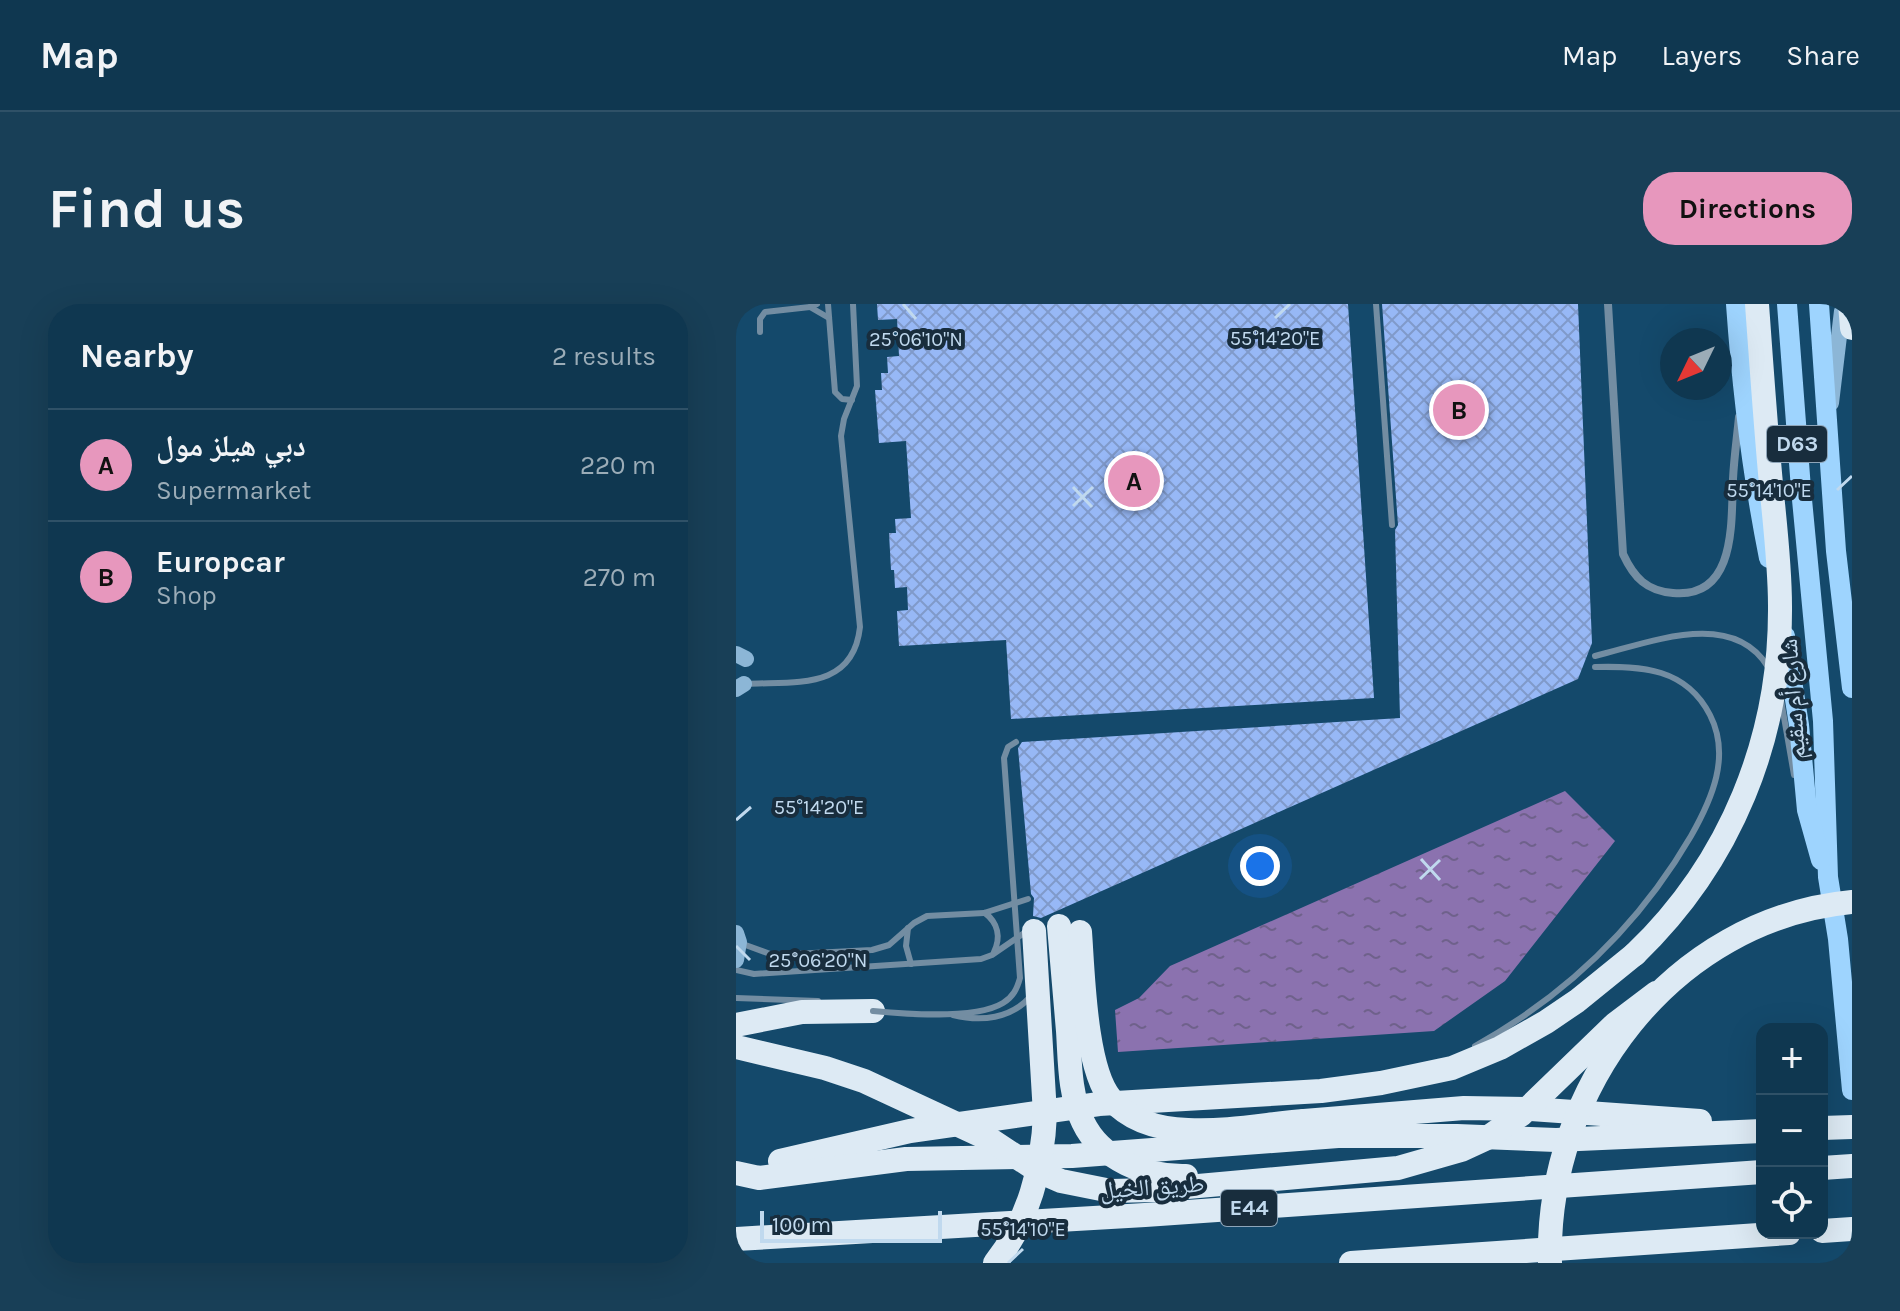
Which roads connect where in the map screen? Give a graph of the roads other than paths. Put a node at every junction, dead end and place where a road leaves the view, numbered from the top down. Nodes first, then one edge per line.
1 (828, 304) edge
2 (853, 304) edge
3 (1376, 304) edge
4 (1608, 304) edge
5 (1736, 304) edge
6 (1757, 304) edge
7 (1787, 304) edge
8 (1819, 304) edge
9 (1842, 304) edge
10 (1850, 304) edge
11 (813, 306) edge
12 (829, 318) junction
13 (1852, 328) edge
14 (760, 332) dead end
15 (1742, 393) junction
16 (852, 400) junction
17 (1829, 417) junction
18 (1392, 525) dead end
19 (1595, 656) dead end
20 (1595, 667) dead end
21 (739, 686) edge
22 (1852, 688) edge
23 (1016, 742) dead end
24 (1807, 810) junction
25 (1828, 877) junction
26 (1028, 899) dead end
27 (1852, 902) edge
28 (984, 913) junction
29 (908, 928) junction
30 (1049, 930) junction
31 (738, 937) edge
32 (992, 955) junction
33 (736, 960) edge
34 (911, 964) junction
35 (736, 970) edge
36 (1656, 993) junction
37 (736, 998) edge
38 (822, 1001) dead end
39 (835, 1003) dead end
40 (873, 1011) junction
41 (950, 1014) junction
42 (736, 1025) edge
43 (736, 1047) edge
44 (1471, 1048) dead end
45 (1453, 1058) dead end
46 (1423, 1075) junction
47 (1852, 1090) edge
48 (1756, 1123) edge
49 (1852, 1127) edge
50 (1828, 1128) edge
51 (1756, 1131) edge
52 (1852, 1166) edge
53 (1828, 1168) edge
54 (736, 1172) edge
55 (1756, 1172) edge
56 (1276, 1179) junction
57 (1852, 1229) edge
58 (1828, 1231) edge
59 (1756, 1235) edge
60 (736, 1239) edge
61 (995, 1263) edge
62 (1351, 1263) edge
63 (1550, 1263) edge

1 - 12 lane
2 - 16 lane
3 - 18 lane
4 - 15 street
5 - 15 main road
6 - 46 highway, bridge
7 - 25 main road, شارع أم سقيم / D63
8 - 17 main road, D63
9 - 17 main road
10 - 13 highway
11 - 12 lane
11 - 14 lane
12 - 16 lane
15 - 24 main road
16 - 21 lane
17 - 22 main road, D63
19 - 24 lane
20 - 44 lane
23 - 41 lane, bridge
24 - 25 main road
25 - 47 main road, شارع أم سقيم / D63
26 - 28 lane
27 - 36 highway, bridge
28 - 29 lane
28 - 32 lane
29 - 31 lane
29 - 34 lane
30 - 32 lane
30 - 41 lane, bridge
30 - 48 highway, bridge
30 - 56 highway, bridge
30 - 61 highway, bridge
31 - 33 main road
32 - 34 lane
34 - 35 lane
36 - 56 highway, bridge
36 - 63 highway, bridge
37 - 38 lane
39 - 40 lane
40 - 41 lane, bridge
40 - 42 highway
43 - 56 highway, bridge
45 - 46 lane
46 - 54 highway
49 - 50 highway
51 - 54 highway
52 - 53 highway
55 - 60 highway, طريق الخيل / E44
57 - 58 highway
59 - 62 highway

